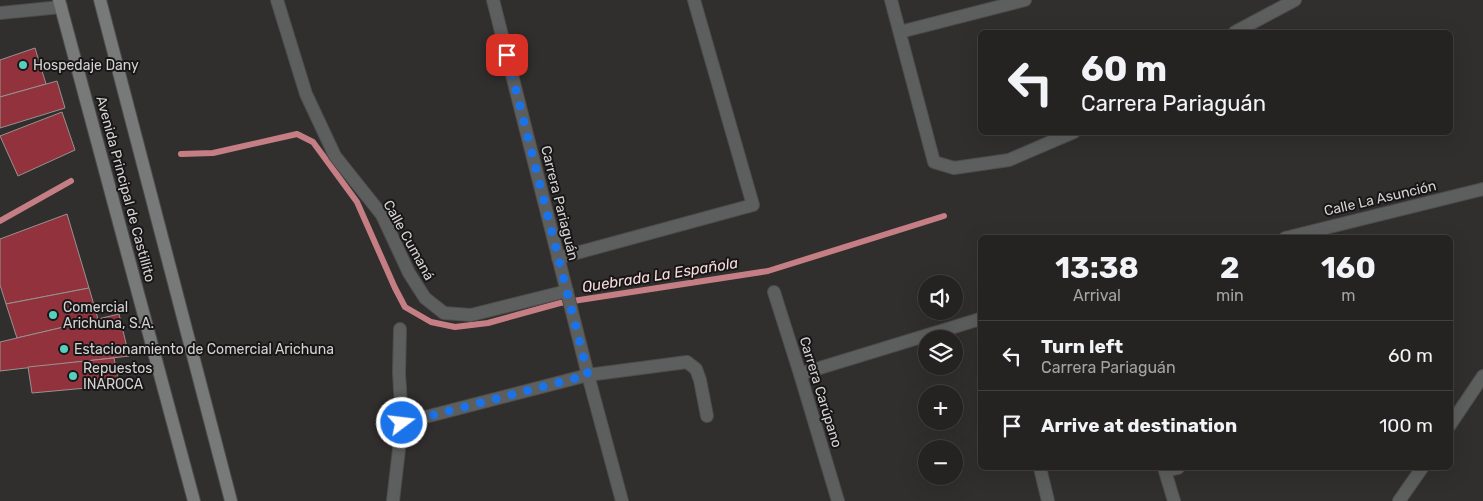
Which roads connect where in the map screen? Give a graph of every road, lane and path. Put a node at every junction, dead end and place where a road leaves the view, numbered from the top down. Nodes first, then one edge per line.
1 (100, 0) edge
2 (277, 0) edge
3 (493, 0) edge
4 (694, 0) edge
5 (891, 0) edge
6 (1024, 0) edge
7 (1295, 0) edge
8 (60, 4) edge
9 (0, 13) edge
10 (1239, 30) edge
11 (900, 32) junction
12 (1067, 135) edge
13 (1483, 189) edge
14 (1297, 235) edge
15 (558, 258) junction
16 (567, 292) junction
17 (774, 292) dead end
18 (978, 320) edge
19 (400, 329) dead end
20 (800, 374) junction
21 (588, 375) junction
22 (1483, 376) edge
23 (1466, 402) junction
24 (1453, 403) edge
25 (707, 416) dead end
26 (1453, 421) edge
27 (402, 423) junction
28 (1040, 470) edge
29 (1169, 470) edge
30 (1421, 470) edge
31 (194, 501) edge
32 (231, 501) edge
33 (393, 501) edge
34 (622, 501) edge
35 (838, 501) edge
36 (1048, 501) edge
37 (1174, 501) edge
38 (1399, 501) edge

1 - 32 main road, Avenida Principal de Castillito
2 - 16 street, Calle Cumaná
3 - 15 street, Carrera Pariaguán
4 - 15 street
5 - 11 street
6 - 11 street
7 - 10 street
8 - 9 street
8 - 31 main road, Avenida Principal de Castillito
11 - 12 street
13 - 14 street, Calle La Asunción
15 - 16 street, Carrera Pariaguán
16 - 21 street, Carrera Pariaguán
17 - 20 street, Carrera Carúpano
18 - 20 street
19 - 27 street
20 - 35 street, Carrera Carúpano
21 - 25 street
21 - 27 street
21 - 34 street, Carrera Pariaguán
22 - 23 street
23 - 24 street
23 - 26 street
27 - 33 street
28 - 36 street
29 - 37 street
30 - 38 street

